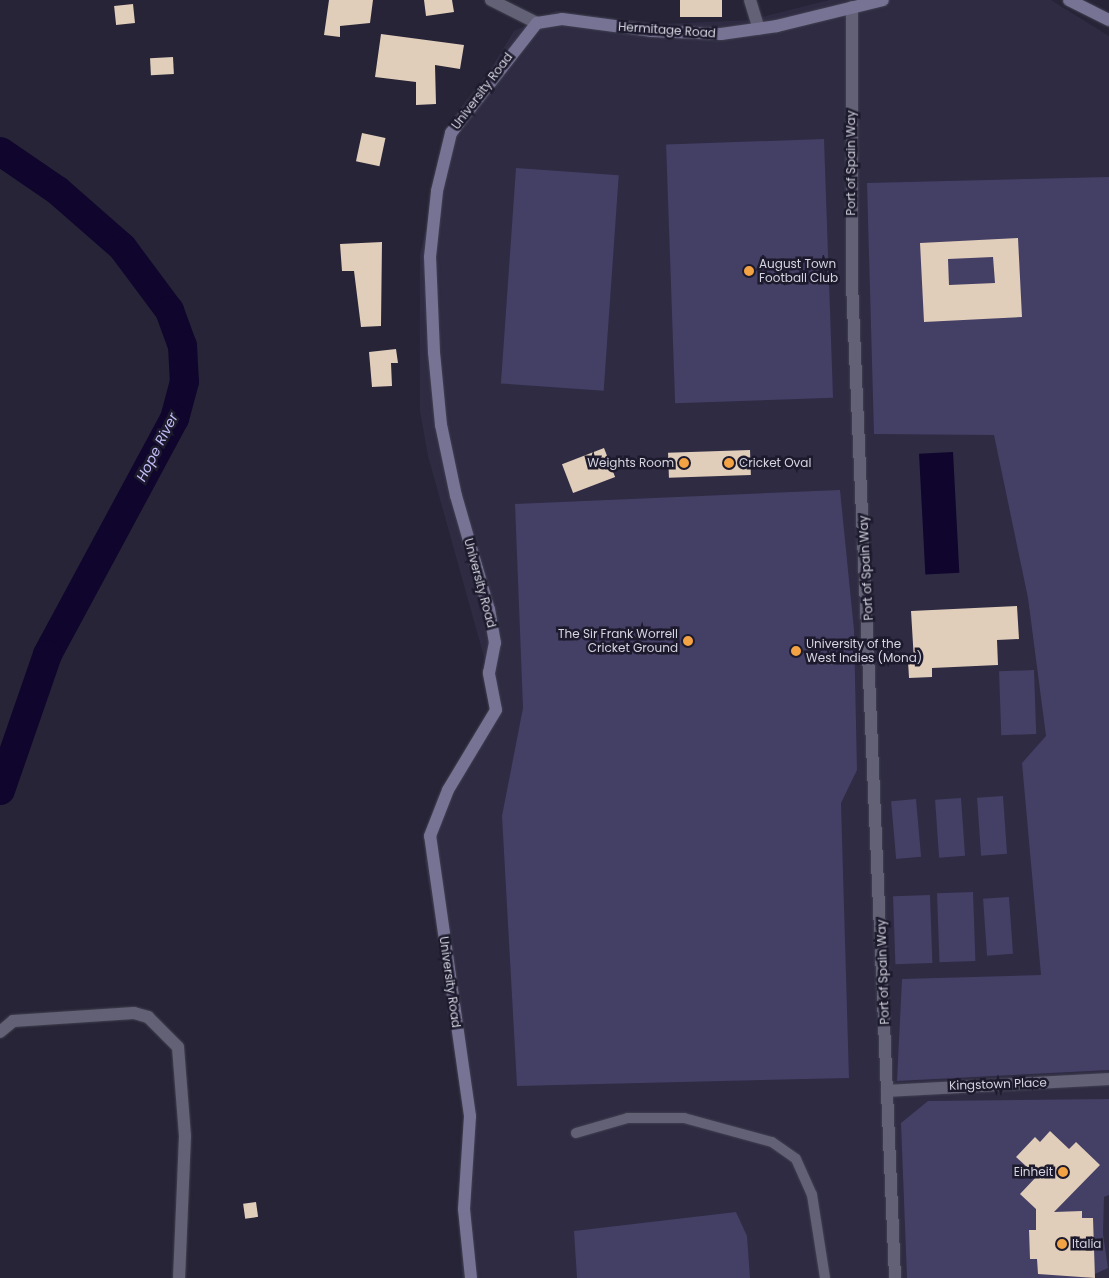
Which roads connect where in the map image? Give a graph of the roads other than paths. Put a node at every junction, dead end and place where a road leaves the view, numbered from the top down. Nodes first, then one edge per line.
1 (492, 0) edge
2 (521, 0) edge
3 (750, 0) edge
4 (883, 0) edge
5 (1069, 0) edge
6 (852, 8) junction
7 (521, 13) junction
8 (1109, 20) edge
9 (537, 23) junction
10 (759, 29) junction
11 (0, 1032) edge
12 (1109, 1079) edge
13 (887, 1091) junction
14 (576, 1133) dead end
15 (179, 1278) edge
16 (471, 1278) edge
17 (825, 1278) edge
18 (895, 1278) edge

1 - 7 street
2 - 7 street
3 - 10 street
4 - 6 street, Hermitage Road
5 - 8 street
6 - 10 street, Hermitage Road
6 - 13 street, Port of Spain Way
7 - 9 street
9 - 10 street, Hermitage Road
9 - 16 street, University Road
11 - 15 street
12 - 13 street, Kingstown Place
13 - 18 street, Port of Spain Way
14 - 17 lane

